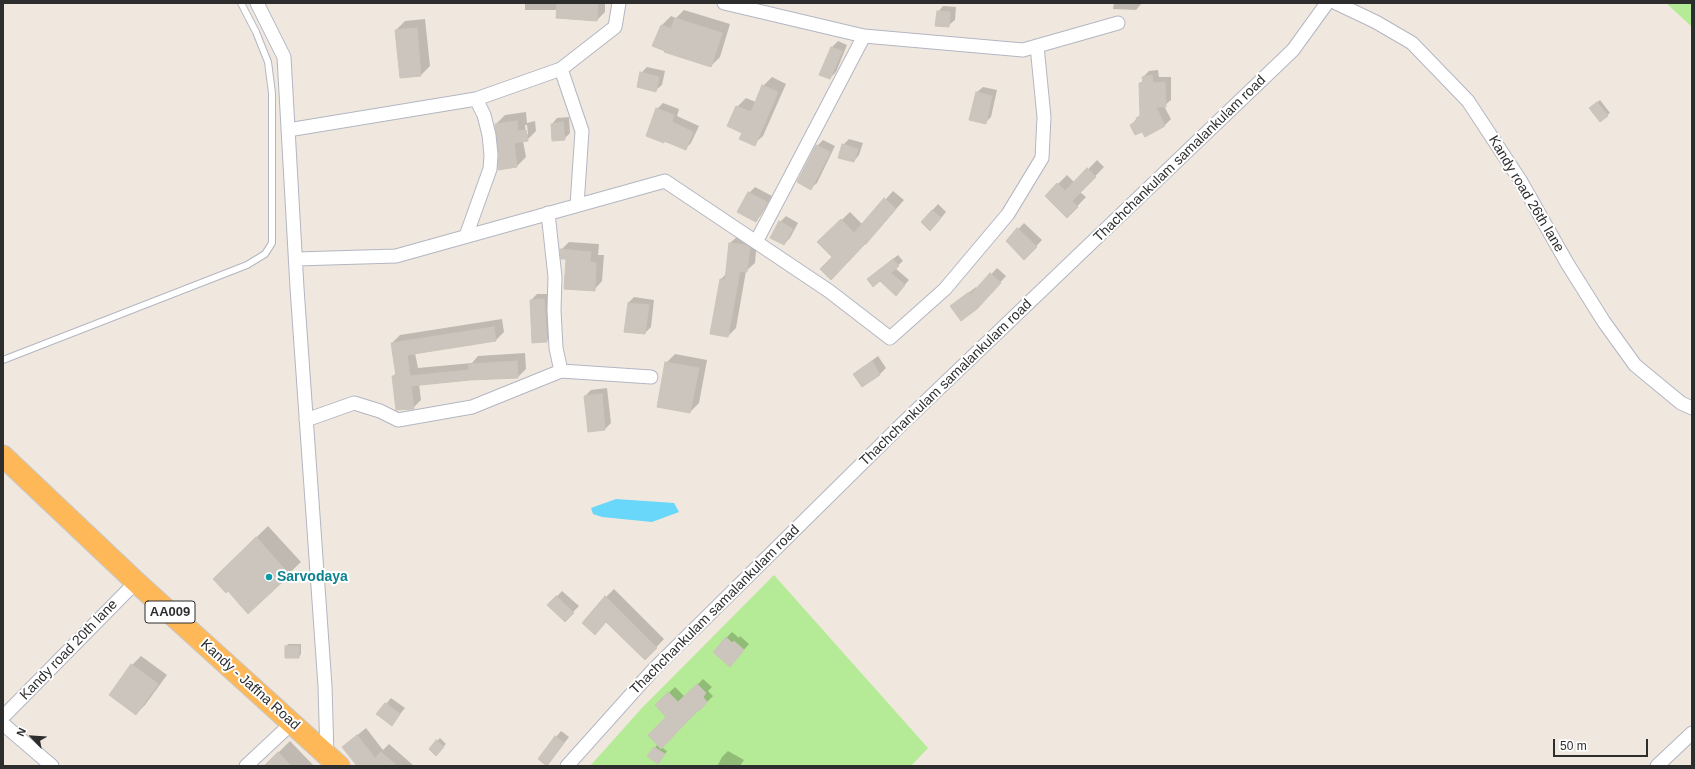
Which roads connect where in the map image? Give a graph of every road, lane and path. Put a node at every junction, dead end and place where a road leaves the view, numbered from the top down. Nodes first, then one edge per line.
1 (241, 3) edge
2 (257, 3) edge
3 (619, 3) edge
4 (724, 3) edge
5 (1327, 3) edge
6 (1336, 3) edge
7 (1118, 23) dead end
8 (864, 36) junction
9 (1037, 46) junction
10 (561, 69) junction
11 (476, 99) junction
12 (288, 130) junction
13 (577, 205) junction
14 (548, 213) junction
15 (466, 236) junction
16 (756, 242) junction
17 (296, 259) junction
18 (3, 360) edge
19 (561, 371) junction
20 (651, 377) dead end
21 (1692, 408) edge
22 (306, 420) junction
23 (3, 456) edge
24 (136, 582) junction
25 (3, 717) edge
26 (292, 723) junction
27 (3, 724) edge
28 (1692, 733) edge
29 (333, 760) edge
30 (52, 766) edge
31 (246, 766) edge
32 (567, 766) edge
33 (1656, 766) edge

1 - 18 lane
2 - 12 street
3 - 10 street
4 - 8 street
5 - 32 street, Thachchankulam samalankulam road
6 - 21 street, Kandy road 26th lane
7 - 9 street
8 - 9 street
8 - 16 street
9 - 16 street
10 - 11 street
10 - 13 street
11 - 12 street
11 - 15 street
12 - 17 street
13 - 14 street
13 - 16 street
14 - 15 street
14 - 19 street
15 - 17 street
17 - 22 street
19 - 20 street
19 - 22 street
22 - 29 street
23 - 24 highway, Kandy - Jaffna Road / AA009
24 - 25 street, Kandy road 20th lane
24 - 26 highway, Kandy - Jaffna Road / AA009
26 - 29 highway, Kandy - Jaffna Road / AA009
26 - 31 street
27 - 30 street
28 - 33 street

